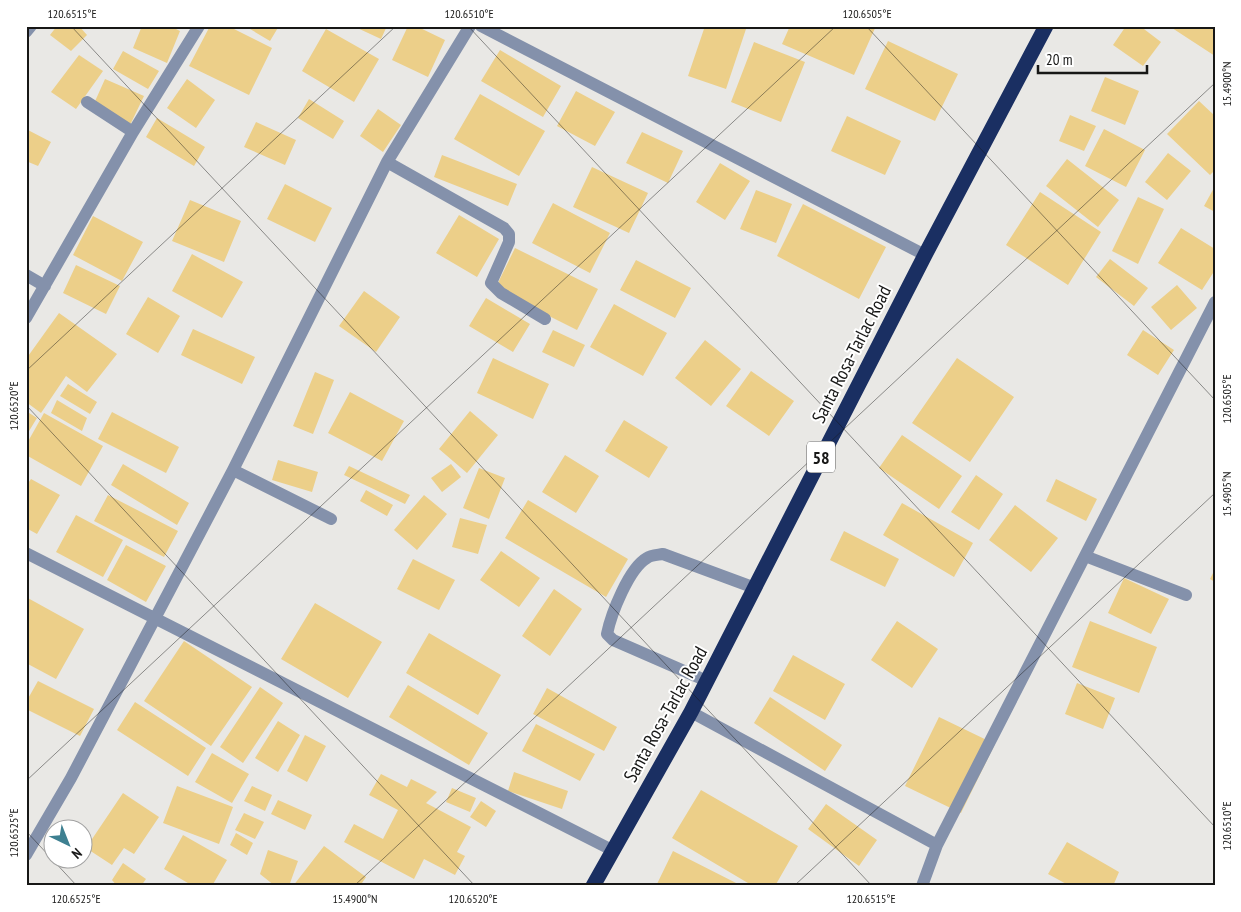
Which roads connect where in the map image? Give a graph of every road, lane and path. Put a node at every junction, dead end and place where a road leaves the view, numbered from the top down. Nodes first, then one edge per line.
1 (31, 26) edge
2 (199, 26) edge
3 (470, 26) edge
4 (481, 26) edge
5 (1046, 26) edge
6 (26, 32) edge
7 (87, 102) dead end
8 (133, 132) junction
9 (387, 162) junction
10 (925, 255) junction
11 (26, 275) edge
12 (45, 286) junction
13 (1215, 302) edge
14 (26, 318) edge
15 (545, 319) dead end
16 (233, 470) junction
17 (331, 519) dead end
18 (26, 553) edge
19 (1085, 556) junction
20 (755, 588) junction
21 (1186, 595) dead end
22 (156, 617) junction
23 (707, 681) junction
24 (691, 712) junction
25 (937, 846) junction
26 (612, 850) junction
27 (26, 855) edge
28 (593, 886) edge
29 (922, 886) edge

1 - 6 street
2 - 8 street
3 - 9 street
4 - 10 street
5 - 10 highway, Santa Rosa-Tarlac Road / 58
7 - 8 street
8 - 12 street
9 - 15 street
9 - 16 street
10 - 20 highway, Santa Rosa-Tarlac Road / 58
11 - 12 street
12 - 14 street
13 - 19 street
16 - 17 street
16 - 22 street
18 - 22 street
19 - 21 street
19 - 25 street
20 - 23 highway, Santa Rosa-Tarlac Road / 58
20 - 23 street
22 - 26 street
22 - 27 street
23 - 24 highway, Santa Rosa-Tarlac Road / 58
24 - 25 street
24 - 26 highway, Santa Rosa-Tarlac Road / 58
25 - 29 street
26 - 28 highway, Santa Rosa-Tarlac Road / 58

